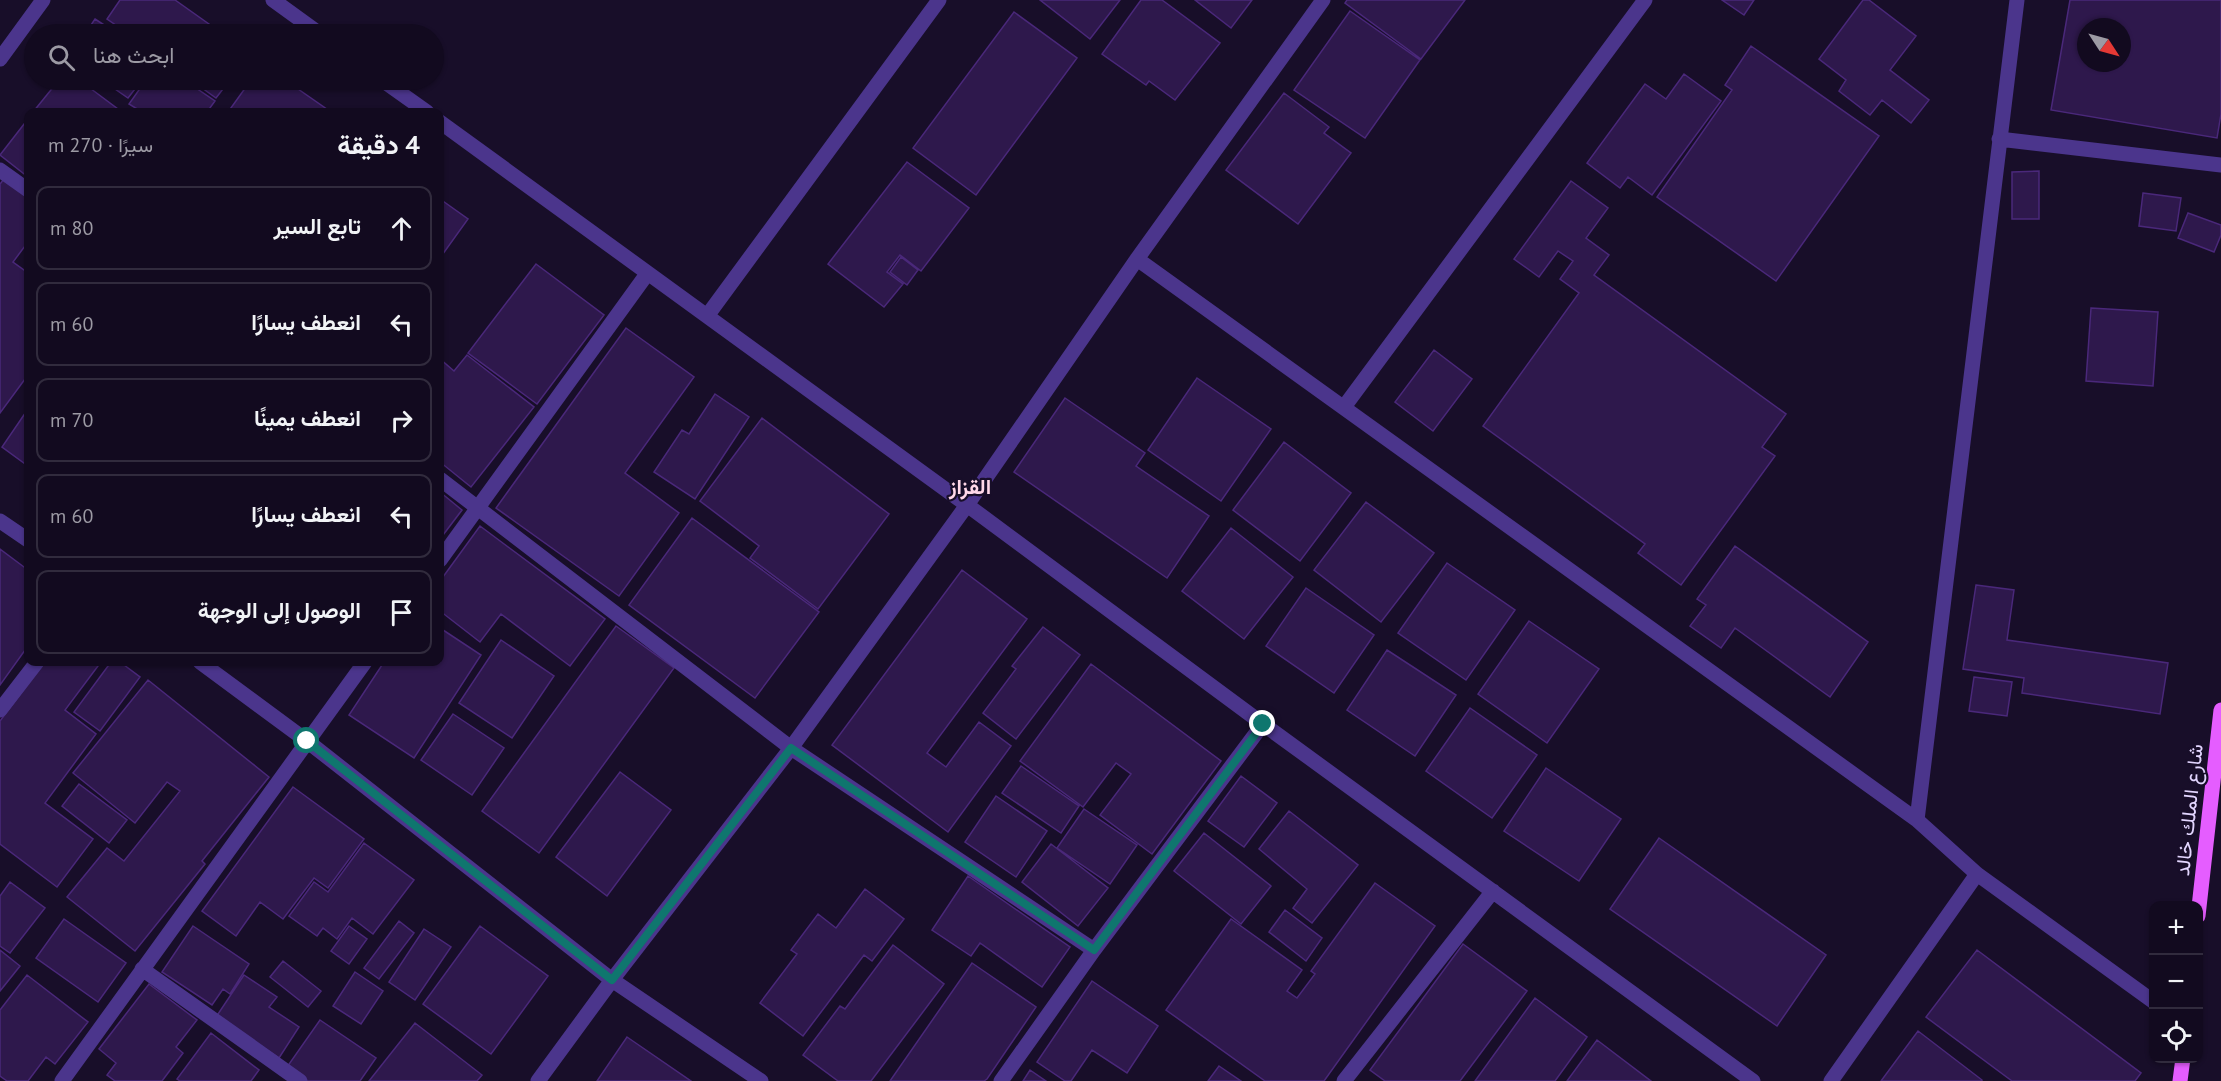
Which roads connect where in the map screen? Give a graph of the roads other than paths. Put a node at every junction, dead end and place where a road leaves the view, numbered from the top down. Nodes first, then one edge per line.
1 (43, 0) edge
2 (273, 0) edge
3 (939, 0) edge
4 (1323, 0) edge
5 (1645, 0) edge
6 (2014, 1) edge
7 (26, 24) edge
8 (306, 24) edge
9 (24, 26) edge
10 (0, 59) edge
11 (396, 90) edge
12 (421, 108) edge
13 (444, 125) edge
14 (2000, 139) junction
15 (2221, 165) edge
16 (0, 170) edge
17 (24, 187) edge
18 (1137, 259) junction
19 (647, 274) junction
20 (706, 316) junction
21 (1344, 407) junction
22 (444, 482) edge
23 (967, 505) junction
24 (478, 508) junction
25 (0, 521) edge
26 (24, 537) edge
27 (444, 555) edge
28 (34, 666) edge
29 (205, 666) edge
30 (362, 666) edge
31 (0, 710) edge
32 (2221, 710) edge
33 (1263, 724) junction
34 (307, 741) junction
35 (791, 748) junction
36 (1917, 820) junction
37 (1977, 874) junction
38 (1493, 891) junction
39 (2201, 901) edge
40 (1094, 950) junction
41 (142, 969) junction
42 (612, 980) junction
43 (2149, 998) edge
44 (2182, 1063) edge
45 (62, 1081) edge
46 (300, 1081) edge
47 (538, 1081) edge
48 (761, 1081) edge
49 (1001, 1081) edge
50 (1344, 1081) edge
51 (1753, 1081) edge
52 (1831, 1081) edge
53 (2180, 1081) edge

1 - 7 street
2 - 8 street
3 - 20 street
4 - 18 street
5 - 21 street
6 - 14 street
9 - 10 street
11 - 12 street
13 - 19 street
14 - 15 street
14 - 36 street
16 - 17 street
18 - 21 street
18 - 23 street
19 - 20 street
19 - 24 street
20 - 23 street
21 - 36 street
22 - 24 street
23 - 33 street
23 - 35 street
24 - 27 street
24 - 35 street
25 - 26 street
28 - 31 street
29 - 34 street
30 - 34 street
32 - 39 main road, شارع الملك خالد
33 - 38 street
33 - 40 street
34 - 41 street
34 - 42 street
35 - 40 street
35 - 42 street
36 - 37 street
37 - 43 street
37 - 52 street
38 - 50 street
38 - 51 street
40 - 49 street
41 - 45 street
41 - 46 street
42 - 47 street
42 - 48 street
44 - 53 main road

